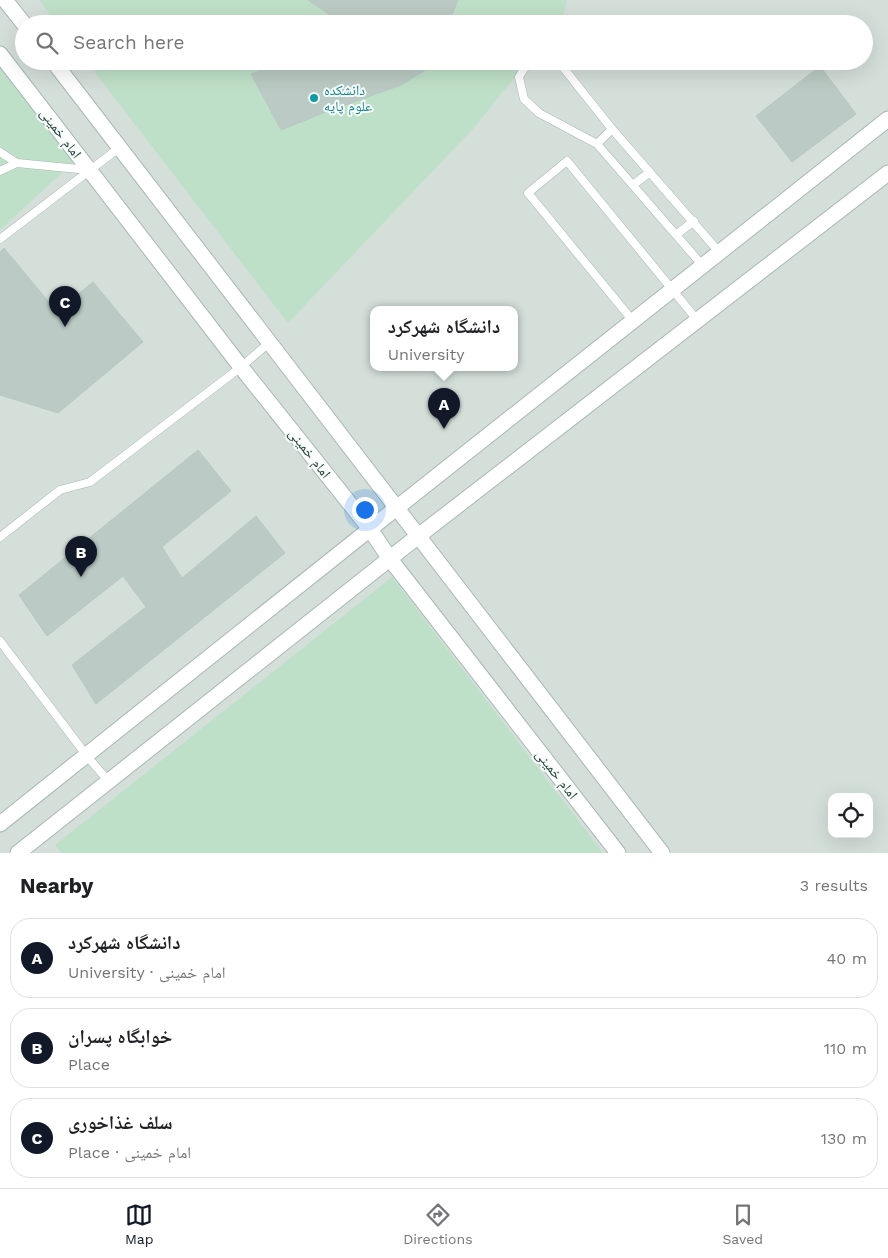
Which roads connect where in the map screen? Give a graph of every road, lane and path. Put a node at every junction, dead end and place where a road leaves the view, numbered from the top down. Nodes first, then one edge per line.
1 (5, 0) edge
2 (17, 15) edge
3 (0, 54) edge
4 (60, 70) edge
5 (523, 70) edge
6 (565, 70) edge
7 (888, 119) edge
8 (612, 129) junction
9 (597, 144) junction
10 (119, 148) junction
11 (0, 152) edge
12 (17, 163) junction
13 (89, 170) junction
14 (0, 171) edge
15 (650, 172) junction
16 (888, 173) edge
17 (633, 184) junction
18 (694, 221) junction
19 (677, 234) junction
20 (0, 239) edge
21 (720, 253) junction
22 (703, 266) junction
23 (672, 290) junction
24 (633, 321) junction
25 (698, 321) junction
26 (270, 342) junction
27 (241, 367) junction
28 (396, 509) junction
29 (370, 529) junction
30 (0, 537) edge
31 (418, 537) junction
32 (390, 559) junction
33 (0, 641) edge
34 (86, 756) junction
35 (109, 782) junction
36 (0, 824) edge
37 (18, 853) edge
38 (618, 853) edge
39 (662, 853) edge

1 - 2 street
3 - 13 street, امام خمینی
4 - 10 street
5 - 9 lane
6 - 8 lane
7 - 21 street
8 - 9 lane
8 - 15 lane
9 - 17 lane
10 - 13 lane
10 - 26 street
11 - 12 lane
12 - 13 lane
12 - 14 lane
13 - 20 lane
13 - 27 street, امام خمینی
15 - 17 lane
15 - 18 lane
16 - 25 street
17 - 19 lane
18 - 19 lane
18 - 21 lane
19 - 22 lane
21 - 22 street
22 - 23 street
23 - 24 street
23 - 24 lane
23 - 25 lane
24 - 28 street
25 - 31 street
26 - 27 lane
26 - 28 street
27 - 29 street, امام خمینی
27 - 30 lane
28 - 29 street
28 - 31 street
29 - 32 street, امام خمینی
29 - 34 street
31 - 32 street
31 - 39 street
32 - 35 street
32 - 38 street, امام خمینی
33 - 34 lane
34 - 35 lane
34 - 36 street
35 - 37 street

